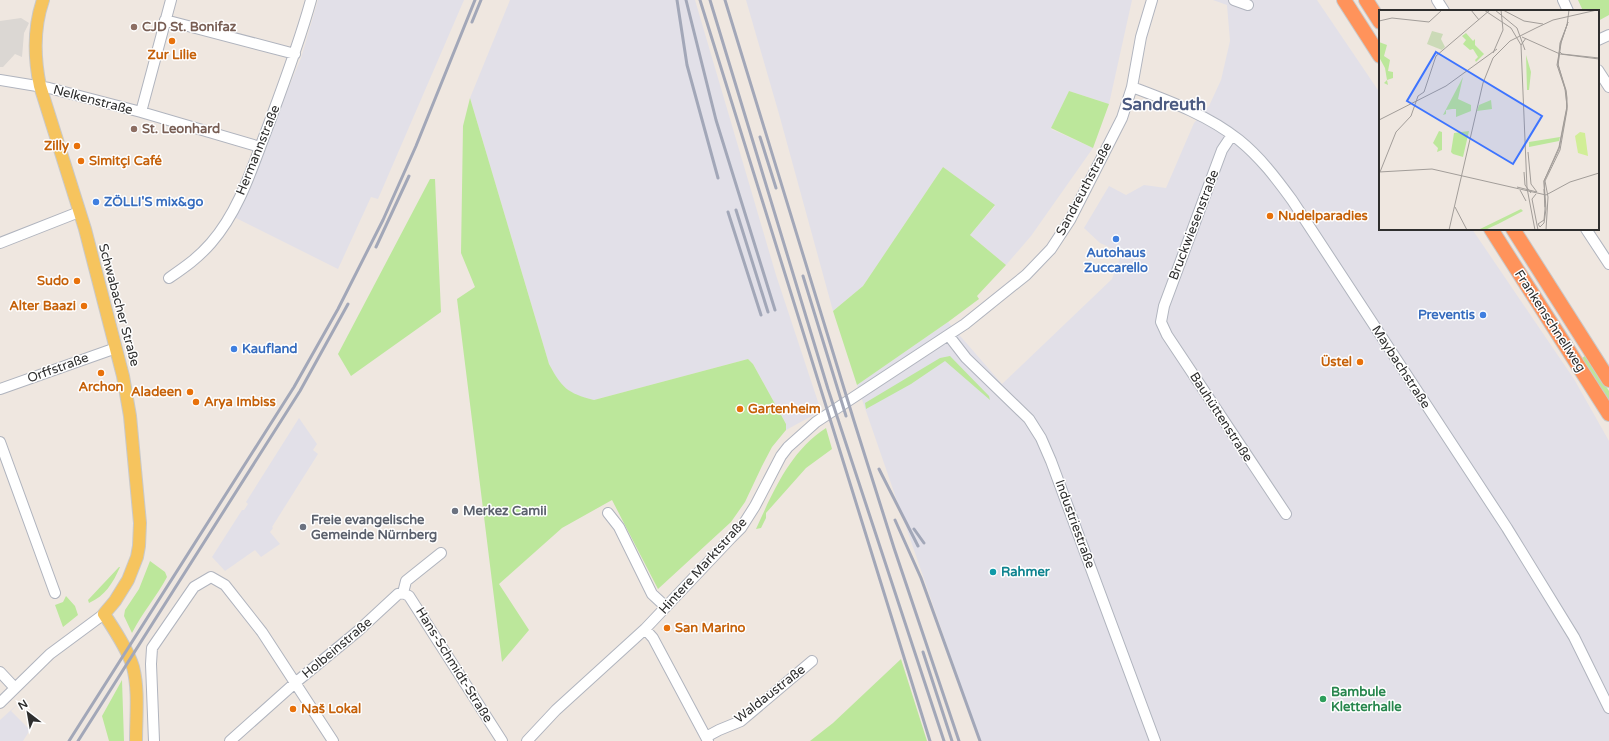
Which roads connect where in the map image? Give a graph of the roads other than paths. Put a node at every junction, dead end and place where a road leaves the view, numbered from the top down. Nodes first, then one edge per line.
1 (43, 0) edge
2 (171, 0) edge
3 (311, 0) edge
4 (1152, 0) edge
5 (1234, 0) edge
6 (1344, 0) edge
7 (1366, 0) edge
8 (1437, 0) edge
9 (1563, 0) edge
10 (1248, 5) dead end
11 (1443, 10) edge
12 (1568, 10) edge
13 (165, 20) junction
14 (1379, 20) edge
15 (1609, 35) edge
16 (1599, 40) edge
17 (295, 54) junction
18 (1379, 54) edge
19 (1599, 72) edge
20 (0, 80) edge
21 (40, 86) junction
22 (1132, 87) junction
23 (1609, 87) edge
24 (141, 112) junction
25 (1232, 135) junction
26 (260, 147) junction
27 (79, 212) junction
28 (1492, 230) edge
29 (1513, 230) edge
30 (1587, 230) edge
31 (0, 242) edge
32 (1609, 264) edge
33 (169, 278) dead end
34 (1161, 318) joint
35 (949, 336) junction
36 (116, 348) junction
37 (1609, 380) edge
38 (0, 390) edge
39 (1608, 413) edge
40 (0, 442) edge
41 (608, 512) dead end
42 (1286, 514) dead end
43 (441, 554) dead end
44 (55, 593) dead end
45 (403, 593) junction
46 (666, 607) junction
47 (104, 614) junction
48 (645, 629) junction
49 (812, 661) dead end
50 (0, 672) edge
51 (295, 683) junction
52 (15, 688) junction
53 (0, 703) edge
54 (1609, 708) edge
55 (707, 739) edge
56 (136, 741) edge
57 (154, 741) edge
58 (230, 741) edge
59 (333, 741) edge
60 (502, 741) edge
61 (527, 741) edge
62 (1155, 741) edge

1 - 21 main road, Schwabacher Straße
2 - 13 street
3 - 17 street, Hermannstraße
4 - 22 street, Sandreuthstraße
5 - 10 street
6 - 18 highway
7 - 14 highway
8 - 11 street
9 - 12 street
13 - 17 street
13 - 24 street
15 - 16 street
17 - 26 street, Hermannstraße
19 - 23 street
20 - 21 street, Nelkenstraße
21 - 24 street, Nelkenstraße
21 - 27 main road, Schwabacher Straße
22 - 25 street, Maybachstraße
22 - 35 street, Sandreuthstraße
24 - 26 street, Nelkenstraße
25 - 34 street, Bruckwiesenstraße
25 - 54 street, Maybachstraße
26 - 33 street, Hermannstraße
27 - 31 street
27 - 36 main road, Schwabacher Straße
28 - 39 highway, Frankenschnellweg
29 - 37 highway, Frankenschnellweg
30 - 32 street
34 - 42 street, Bauhüttenstraße
35 - 46 street, Hintere Marktstraße
35 - 62 street, Industriestraße
36 - 38 street, Orffstraße
36 - 47 main road, Schwabacher Straße
40 - 44 street
41 - 46 street
43 - 45 street, Holbeinstraße
45 - 51 street, Holbeinstraße
45 - 60 street, Hans-Schmidt-Straße
46 - 48 street, Hintere Marktstraße
47 - 52 street
47 - 56 main road
48 - 55 street, Waldaustraße
48 - 61 street, Hintere Marktstraße
49 - 55 street, Waldaustraße
50 - 52 street
51 - 57 street
51 - 58 street, Holbeinstraße
51 - 59 street
52 - 53 street

